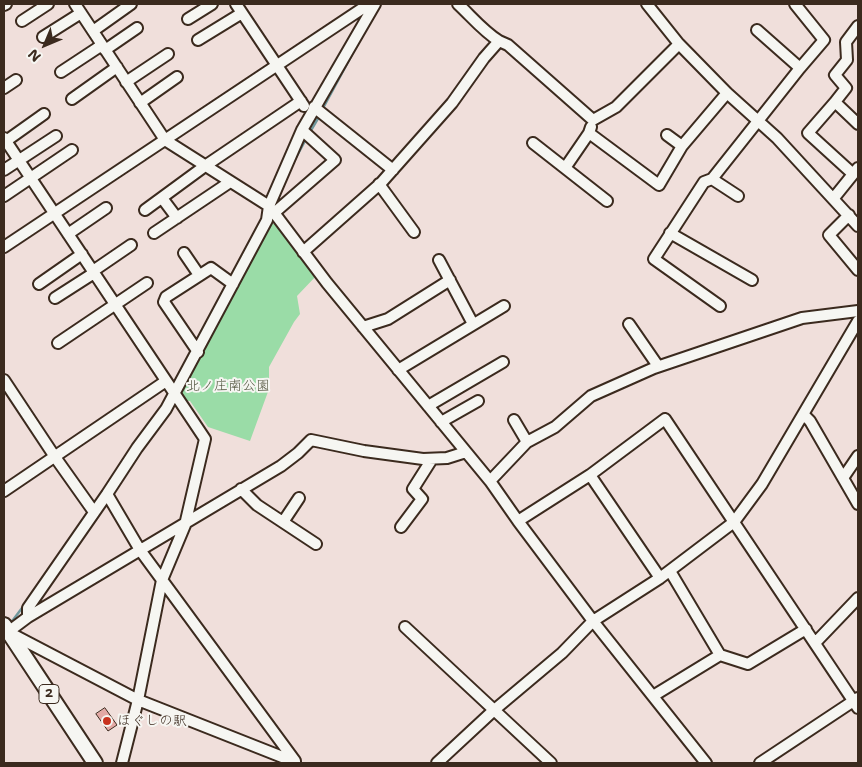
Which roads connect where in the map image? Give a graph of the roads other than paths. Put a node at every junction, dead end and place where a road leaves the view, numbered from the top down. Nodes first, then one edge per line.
1 (48, 4) edge
2 (131, 4) edge
3 (212, 4) edge
4 (236, 4) edge
5 (369, 4) edge
6 (375, 4) edge
7 (458, 4) edge
8 (647, 4) edge
9 (795, 4) edge
10 (78, 8) edge
11 (242, 13) junction
12 (188, 19) dead end
13 (22, 22) dead end
14 (858, 26) edge
15 (137, 28) dead end
16 (756, 30) dead end
17 (93, 31) junction
18 (43, 37) dead end
19 (198, 40) dead end
20 (499, 41) junction
21 (679, 44) junction
22 (104, 47) junction
23 (168, 54) dead end
24 (277, 66) junction
25 (116, 67) junction
26 (800, 68) junction
27 (61, 72) dead end
28 (178, 77) dead end
29 (16, 80) dead end
30 (126, 82) junction
31 (4, 88) edge
32 (727, 93) junction
33 (72, 99) dead end
34 (301, 101) junction
35 (835, 102) junction
36 (140, 103) junction
37 (312, 111) junction
38 (44, 114) dead end
39 (593, 120) junction
40 (758, 121) junction
41 (858, 124) edge
42 (302, 130) junction
43 (589, 133) junction
44 (667, 135) dead end
45 (56, 136) dead end
46 (5, 139) edge
47 (165, 140) junction
48 (533, 143) dead end
49 (682, 146) junction
50 (72, 150) dead end
51 (19, 160) junction
52 (205, 166) junction
53 (564, 168) junction
54 (4, 170) edge
55 (393, 170) junction
56 (856, 171) edge
57 (31, 178) junction
58 (712, 179) junction
59 (230, 182) junction
60 (379, 184) junction
61 (4, 196) edge
62 (738, 196) dead end
63 (162, 198) junction
64 (833, 199) junction
65 (607, 201) dead end
66 (106, 208) dead end
67 (145, 210) dead end
68 (272, 210) junction
69 (54, 214) junction
70 (848, 216) junction
71 (176, 218) junction
72 (858, 226) edge
73 (414, 232) dead end
74 (154, 233) dead end
75 (670, 233) junction
76 (68, 234) junction
77 (131, 245) dead end
78 (4, 248) edge
79 (303, 252) junction
80 (184, 253) dead end
81 (82, 254) junction
82 (439, 260) dead end
83 (858, 270) edge
84 (94, 272) junction
85 (199, 275) junction
86 (450, 280) junction
87 (752, 280) dead end
88 (147, 283) dead end
89 (39, 284) dead end
90 (233, 284) junction
91 (55, 298) dead end
92 (115, 304) junction
93 (504, 306) dead end
94 (720, 306) dead end
95 (858, 311) edge
96 (858, 321) edge
97 (473, 324) junction
98 (629, 324) dead end
99 (363, 327) junction
100 (58, 343) dead end
101 (198, 352) junction
102 (503, 362) dead end
103 (658, 366) junction
104 (398, 370) junction
105 (4, 380) edge
106 (166, 380) junction
107 (174, 393) junction
108 (478, 401) dead end
109 (428, 406) junction
110 (804, 415) junction
111 (514, 420) dead end
112 (441, 422) junction
113 (527, 442) junction
114 (466, 452) junction
115 (858, 456) edge
116 (54, 457) junction
117 (432, 459) junction
118 (590, 475) junction
119 (843, 478) junction
120 (490, 481) junction
121 (241, 489) junction
122 (4, 491) edge
123 (107, 494) junction
124 (299, 498) dead end
125 (858, 500) edge
126 (94, 512) junction
127 (518, 521) junction
128 (283, 522) junction
129 (734, 522) junction
130 (184, 525) junction
131 (401, 527) dead end
132 (316, 544) dead end
133 (140, 550) junction
134 (670, 571) junction
135 (660, 578) junction
136 (162, 580) junction
137 (858, 598) edge
138 (28, 617) junction
139 (593, 621) junction
140 (5, 628) edge
141 (405, 628) dead end
142 (806, 629) junction
143 (815, 643) junction
144 (720, 655) junction
145 (653, 696) junction
146 (138, 700) junction
147 (857, 702) edge
148 (493, 711) junction
149 (296, 762) edge
150 (96, 763) edge
151 (122, 763) edge
152 (437, 763) edge
153 (551, 763) edge
154 (706, 763) edge
155 (760, 763) edge

1 - 13 street
2 - 17 street
3 - 12 street
4 - 11 street
5 - 24 street
6 - 37 street
7 - 20 street
8 - 21 street
9 - 26 street
10 - 17 street
10 - 18 street
11 - 19 street
11 - 24 street
14 - 35 street
15 - 22 street
16 - 26 street
17 - 22 street
20 - 39 street
20 - 55 street
21 - 32 street
21 - 39 street
22 - 25 street
22 - 27 street
23 - 30 street
24 - 34 street
24 - 47 street
25 - 30 street
25 - 33 street
26 - 40 street
28 - 36 street
29 - 31 street
30 - 36 street
32 - 40 street
32 - 49 street
34 - 37 street
34 - 52 street
35 - 41 street
35 - 56 street
36 - 47 street
37 - 42 street
37 - 55 street
38 - 46 street
39 - 43 street
40 - 58 street
40 - 64 street
42 - 68 street
42 - 68 street
43 - 49 street
43 - 53 street
44 - 49 street
45 - 51 street
46 - 51 street
47 - 52 street
47 - 69 street
48 - 53 street
50 - 57 street
51 - 54 street
51 - 57 street
52 - 59 street
52 - 63 street
53 - 65 street
55 - 60 street
56 - 64 street
57 - 61 street
57 - 69 street
58 - 62 street
58 - 75 street
59 - 68 street
59 - 71 street
60 - 73 street
60 - 79 street
63 - 67 street
63 - 71 street
64 - 70 street
66 - 76 street
68 - 79 street
68 - 90 street
69 - 76 street
69 - 78 street
70 - 72 street
70 - 83 street
71 - 74 street
75 - 87 street
75 - 94 street
76 - 81 street
77 - 84 street
79 - 99 street
80 - 85 street
81 - 84 street
81 - 89 street
82 - 86 street
84 - 91 street
84 - 92 street
85 - 90 street
85 - 101 street
86 - 97 street
86 - 99 street
88 - 92 street
90 - 101 street
92 - 100 street
92 - 106 street
93 - 97 street
95 - 103 street
96 - 110 street
97 - 104 street
98 - 103 street
99 - 104 street
101 - 107 street
102 - 109 street
103 - 113 street
104 - 109 street
105 - 116 street
106 - 107 street
106 - 116 street
107 - 123 street
107 - 130 street
108 - 112 street
109 - 112 street
110 - 119 street
110 - 129 street
111 - 113 street
112 - 114 street
113 - 120 street
114 - 117 street
114 - 120 street
115 - 119 street
116 - 122 street
116 - 126 street
117 - 121 street
117 - 131 street
118 - 127 street
118 - 129 street
118 - 135 street
119 - 125 street
120 - 127 street
121 - 128 street
121 - 130 street
123 - 126 street
123 - 133 street
124 - 128 street
126 - 138 street
127 - 139 street
128 - 132 street
129 - 134 street
129 - 142 street
130 - 133 street
130 - 136 street
133 - 136 street
133 - 138 street
134 - 135 street
134 - 144 street
135 - 139 street
136 - 146 street
136 - 149 street
137 - 143 street
138 - 140 street
139 - 145 street
139 - 148 street
140 - 146 street
140 - 150 main road, 2
141 - 148 street
142 - 143 street
142 - 144 street
143 - 147 street
144 - 145 street
145 - 154 street
146 - 149 street
146 - 151 street
147 - 155 street
148 - 152 street
148 - 153 street

